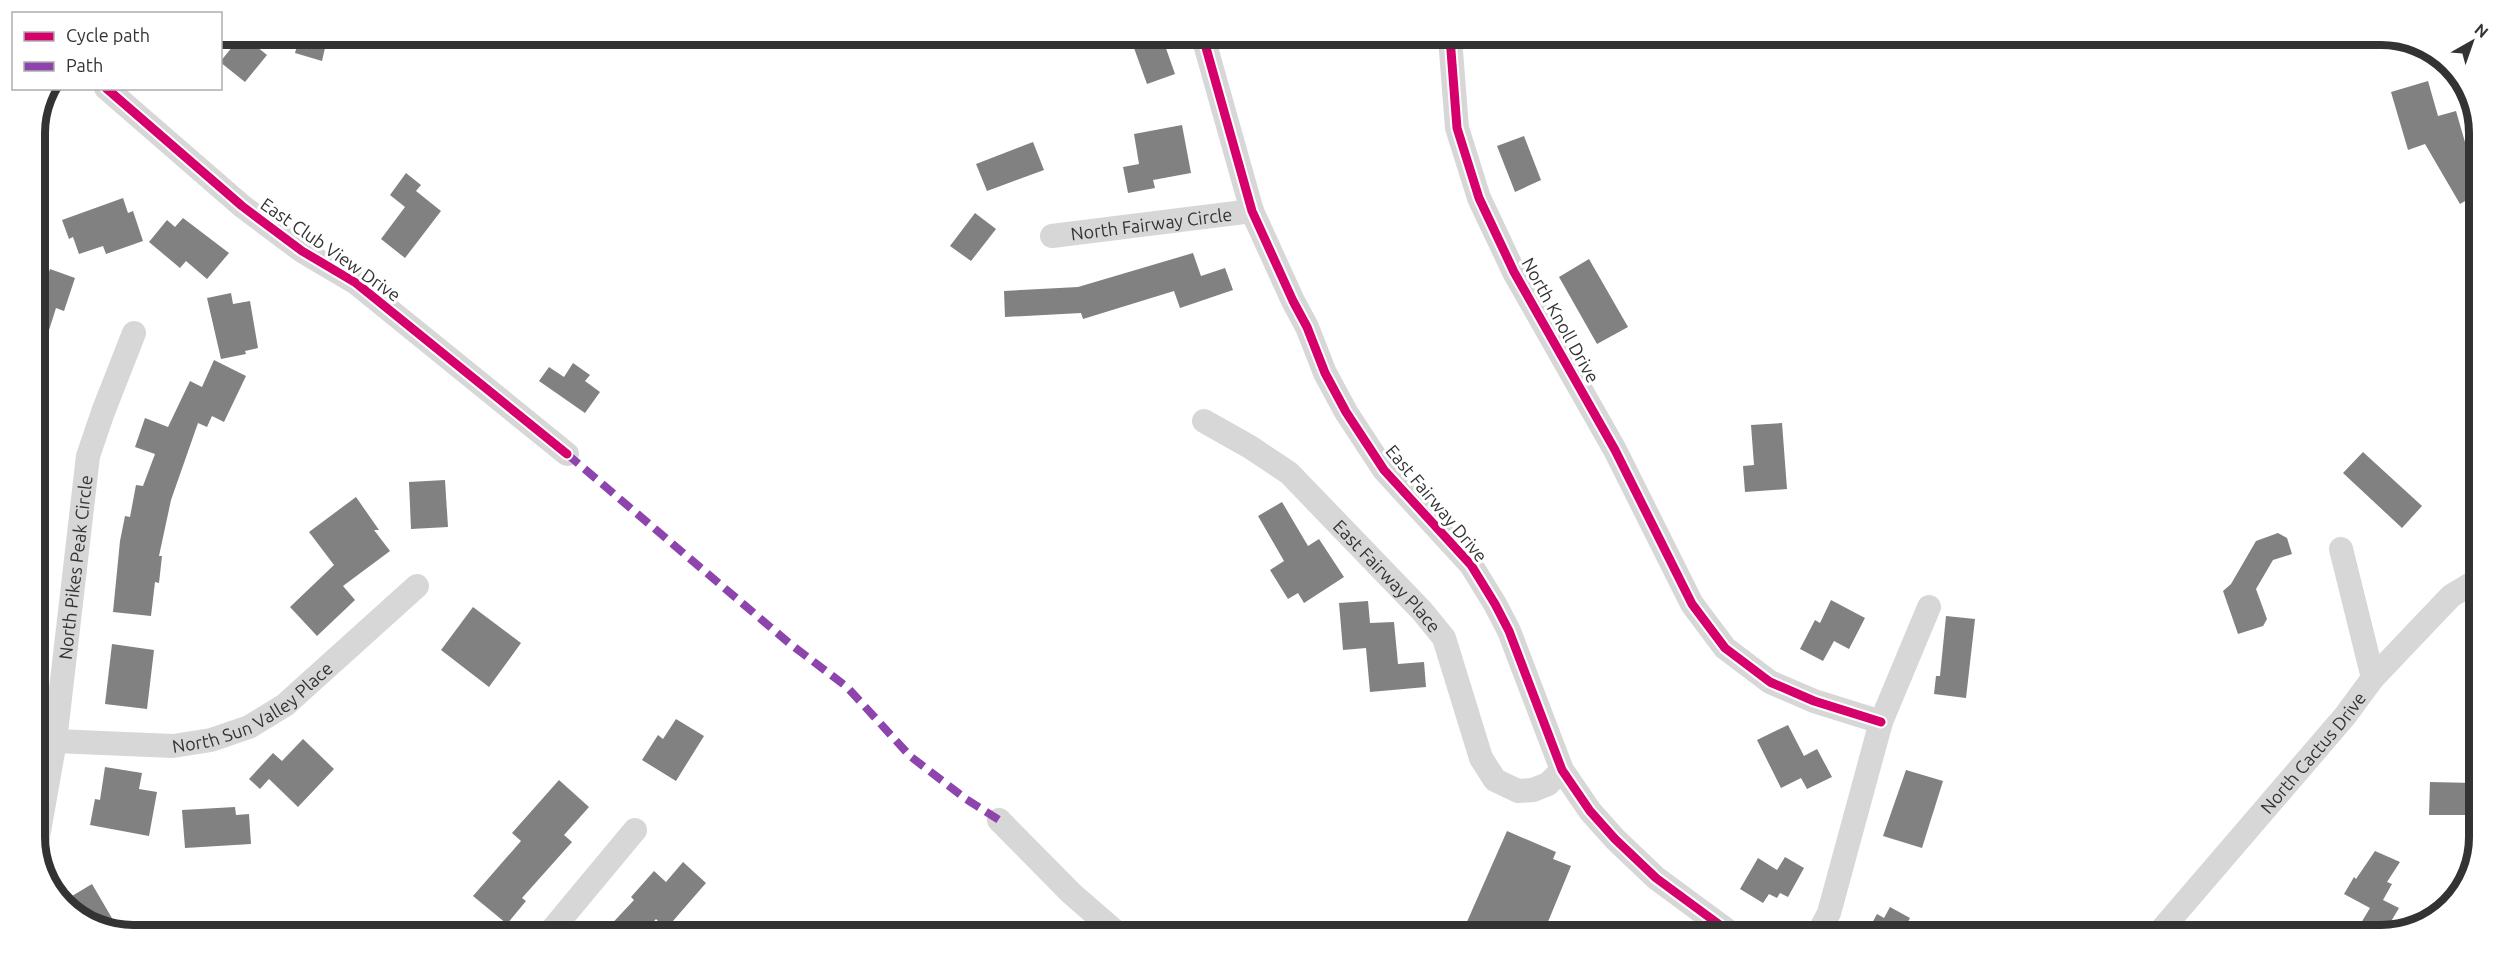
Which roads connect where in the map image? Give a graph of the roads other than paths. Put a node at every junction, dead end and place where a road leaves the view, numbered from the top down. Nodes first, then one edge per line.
1 (1205, 45) edge
2 (1451, 45) edge
3 (108, 90) edge
4 (1252, 211) junction
5 (1052, 236) dead end
6 (134, 333) dead end
7 (1204, 421) dead end
8 (567, 454) dead end
9 (2342, 549) dead end
10 (2469, 585) edge
11 (417, 586) dead end
12 (1929, 607) dead end
13 (2373, 678) junction
14 (1881, 722) junction
15 (55, 741) junction
16 (1562, 770) junction
17 (45, 797) edge
18 (999, 820) dead end
19 (635, 830) dead end
20 (556, 925) edge
21 (1108, 925) edge
22 (1720, 925) edge
23 (1823, 925) edge
24 (2166, 925) edge

1 - 4 street, East Fairway Drive
2 - 14 street, North Knoll Drive
3 - 8 street, East Club View Drive
4 - 5 street, North Fairway Circle
4 - 16 street, East Fairway Drive
6 - 15 street, North Pikes Peak Circle
7 - 16 street, East Fairway Place
9 - 13 street
10 - 13 street, North Cactus Drive
11 - 15 street, North Sun Valley Place
12 - 14 street
13 - 24 street, North Cactus Drive
14 - 23 street
15 - 17 street, North Pikes Peak Circle
16 - 22 street, East Fairway Drive
18 - 21 street
19 - 20 street

